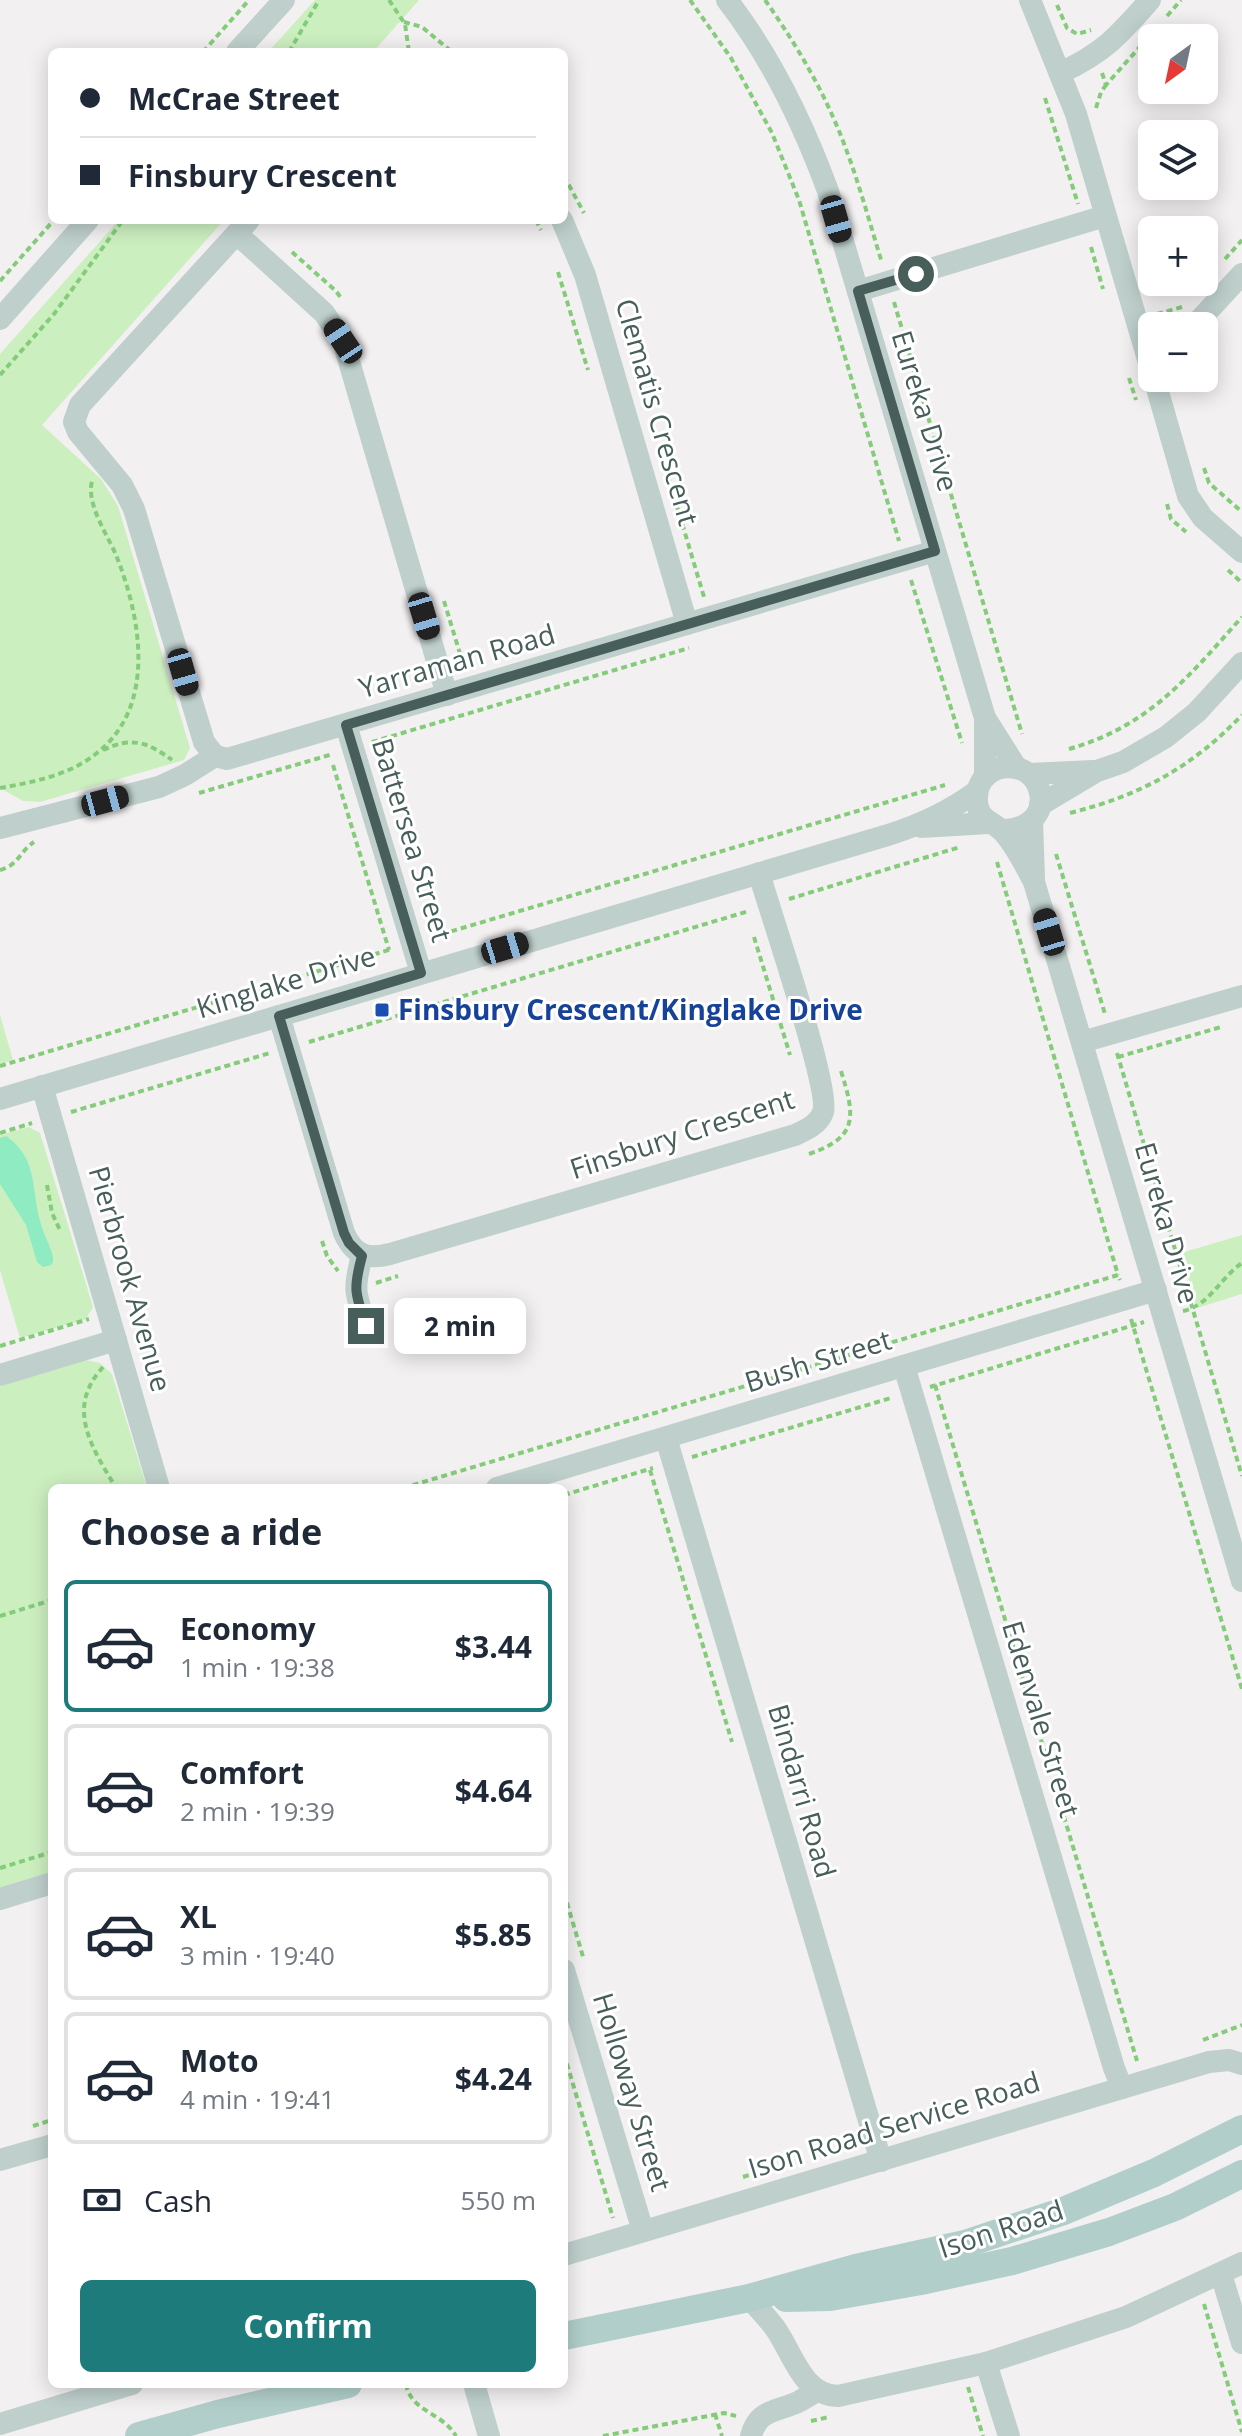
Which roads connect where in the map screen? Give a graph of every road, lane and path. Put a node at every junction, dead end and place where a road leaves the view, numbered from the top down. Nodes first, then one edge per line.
1 (249, 0) edge
2 (284, 0) edge
3 (319, 0) edge
4 (389, 0) edge
5 (690, 0) edge
6 (727, 0) edge
7 (765, 0) edge
8 (1030, 0) edge
9 (1055, 0) edge
10 (1150, 0) edge
11 (404, 22) junction
12 (1094, 29) dead end
13 (207, 48) edge
14 (241, 48) edge
15 (291, 48) edge
16 (408, 48) edge
17 (447, 48) edge
18 (1060, 73) junction
19 (568, 184) edge
20 (1105, 216) junction
21 (586, 218) dead end
22 (50, 224) edge
23 (84, 224) edge
24 (120, 224) edge
25 (564, 224) edge
26 (243, 227) edge
27 (1242, 240) edge
28 (1232, 268) edge
29 (0, 281) edge
30 (888, 283) junction
31 (858, 291) junction
32 (1183, 306) dead end
33 (1164, 312) edge
34 (1203, 312) edge
35 (1138, 314) edge
36 (0, 319) edge
37 (0, 375) edge
38 (1158, 392) edge
39 (1201, 457) dead end
40 (104, 463) junction
41 (664, 463) dead end
42 (1242, 512) edge
43 (935, 551) junction
44 (1242, 552) edge
45 (905, 560) junction
46 (716, 593) dead end
47 (1242, 617) edge
48 (687, 624) junction
49 (1242, 663) edge
50 (464, 667) dead end
51 (444, 684) junction
52 (1242, 715) edge
53 (346, 725) junction
54 (97, 753) junction
55 (330, 754) dead end
56 (215, 756) junction
57 (191, 772) junction
58 (0, 788) edge
59 (1009, 798) junction
60 (0, 828) edge
61 (759, 873) junction
62 (769, 905) junction
63 (751, 926) dead end
64 (412, 943) junction
65 (389, 950) junction
66 (421, 973) junction
67 (1242, 996) edge
68 (279, 1016) junction
69 (1228, 1024) dead end
70 (1111, 1034) junction
71 (1082, 1042) junction
72 (288, 1048) junction
73 (1118, 1057) junction
74 (838, 1059) dead end
75 (0, 1066) edge
76 (794, 1069) dead end
77 (42, 1086) junction
78 (0, 1099) edge
79 (51, 1118) junction
80 (28, 1125) junction
81 (0, 1133) edge
82 (34, 1136) dead end
83 (806, 1155) dead end
84 (46, 1179) dead end
85 (318, 1227) dead end
86 (64, 1238) dead end
87 (362, 1256) junction
88 (1242, 1263) edge
89 (405, 1274) dead end
90 (1118, 1275) dead end
91 (355, 1281) junction
92 (1156, 1290) junction
93 (1192, 1309) junction
94 (88, 1310) dead end
95 (1163, 1315) junction
96 (92, 1318) junction
97 (366, 1326) dead end
98 (108, 1342) junction
99 (0, 1346) edge
100 (904, 1366) junction
101 (0, 1375) edge
102 (935, 1385) junction
103 (912, 1392) junction
104 (666, 1438) junction
105 (674, 1462) junction
106 (1242, 1476) edge
107 (114, 1484) edge
108 (158, 1484) edge
109 (511, 1484) edge
110 (568, 1494) edge
111 (1242, 1581) edge
112 (48, 1601) edge
113 (0, 1616) edge
114 (48, 1853) edge
115 (0, 1868) edge
116 (48, 1884) edge
117 (0, 1899) edge
118 (568, 1983) edge
119 (1137, 2061) dead end
120 (1242, 2064) edge
121 (568, 2067) edge
122 (1122, 2088) junction
123 (1242, 2129) edge
124 (48, 2146) edge
125 (0, 2160) edge
126 (881, 2161) junction
127 (1242, 2174) edge
128 (613, 2218) dead end
129 (643, 2231) junction
130 (568, 2254) edge
131 (1242, 2263) edge
132 (1221, 2274) junction
133 (749, 2298) junction
134 (1204, 2304) dead end
135 (568, 2335) edge
136 (1242, 2343) edge
137 (986, 2363) junction
138 (968, 2387) dead end
139 (119, 2388) edge
140 (335, 2388) edge
141 (407, 2388) edge
142 (475, 2388) edge
143 (816, 2391) junction
144 (715, 2414) dead end
145 (0, 2424) edge
146 (211, 2425) edge
147 (1242, 2432) edge
148 (139, 2436) edge
149 (456, 2436) edge
150 (489, 2436) edge
151 (722, 2436) edge
152 (751, 2436) edge
153 (983, 2436) edge
154 (1009, 2436) edge

1 - 13 path
2 - 14 street
3 - 15 path
4 - 11 path
5 - 45 path
6 - 31 street, Eureka Drive
7 - 30 path
8 - 18 street
9 - 12 path
10 - 18 street
11 - 16 path
11 - 17 path
18 - 20 street
19 - 21 path
20 - 30 street
20 - 35 street
22 - 29 path
23 - 36 street
24 - 37 path
25 - 48 street, Clematis Crescent
26 - 40 street
26 - 51 street
27 - 28 path
28 - 34 street
30 - 31 street
30 - 59 path
31 - 43 street, Eureka Drive
32 - 33 path
38 - 44 street
39 - 42 path
40 - 54 path
40 - 56 street
41 - 46 path
43 - 45 street, Yarraman Road
43 - 59 street, Eureka Drive
45 - 48 street, Yarraman Road
45 - 59 path
47 - 59 path
48 - 51 street, Yarraman Road
49 - 59 street, Kinglake Drive
50 - 51 path
51 - 53 street, Yarraman Road
52 - 59 path
53 - 56 street, Yarraman Road
53 - 64 street, Battersea Street
54 - 57 path
54 - 58 path
55 - 65 path
56 - 57 street, Yarraman Road
57 - 60 street, Yarraman Road
59 - 61 street, Kinglake Drive
59 - 62 path
59 - 64 path
59 - 70 path
59 - 71 street, Eureka Drive
59 - 90 path
61 - 62 street, Finsbury Crescent
61 - 66 street, Kinglake Drive
62 - 72 path
62 - 87 street, Finsbury Crescent
63 - 76 path
64 - 65 path
64 - 66 street, Battersea Street
65 - 75 path
66 - 68 street, Kinglake Drive
67 - 70 street
68 - 72 street
68 - 77 street, Kinglake Drive
69 - 73 path
70 - 71 street
70 - 73 path
71 - 92 street, Eureka Drive
72 - 79 path
72 - 87 street
73 - 93 path
74 - 83 path
77 - 78 street, Kinglake Drive
77 - 79 street, Pierbrook Avenue
79 - 80 path
79 - 98 street, Pierbrook Avenue
80 - 81 path
80 - 82 path
84 - 86 path
85 - 91 path
87 - 91 street
88 - 93 path
89 - 91 path
91 - 97 street
92 - 95 street, Eureka Drive
92 - 100 street, Bush Street
93 - 95 path
93 - 106 path
94 - 96 path
95 - 102 path
95 - 111 street, Eureka Drive
96 - 98 path
96 - 99 path
98 - 101 street
98 - 107 path
98 - 108 street, Pierbrook Avenue
100 - 103 street, Edenvale Street
100 - 104 street, Bush Street
102 - 103 path
102 - 119 path
103 - 105 path
103 - 122 street, Edenvale Street
104 - 105 street, Bindarri Road
104 - 109 street, Bush Street
105 - 110 path
105 - 126 street, Bindarri Road
112 - 113 path
114 - 115 path
116 - 117 street
118 - 129 street, Holloway Street
120 - 122 street, Ison Road Service Road
121 - 128 path
122 - 126 street, Ison Road Service Road
123 - 133 main road, Ison Road
124 - 125 street
126 - 129 street, Ison Road Service Road
127 - 133 main road, Ison Road
129 - 130 street, Ison Road Service Road
131 - 132 street
132 - 136 street
132 - 137 street
133 - 135 main road, Ison Road
133 - 143 street
134 - 147 path
137 - 143 street
137 - 154 street
138 - 153 path
139 - 145 street
140 - 146 main road
141 - 149 path
142 - 150 street
143 - 152 street
144 - 151 path
146 - 148 main road

